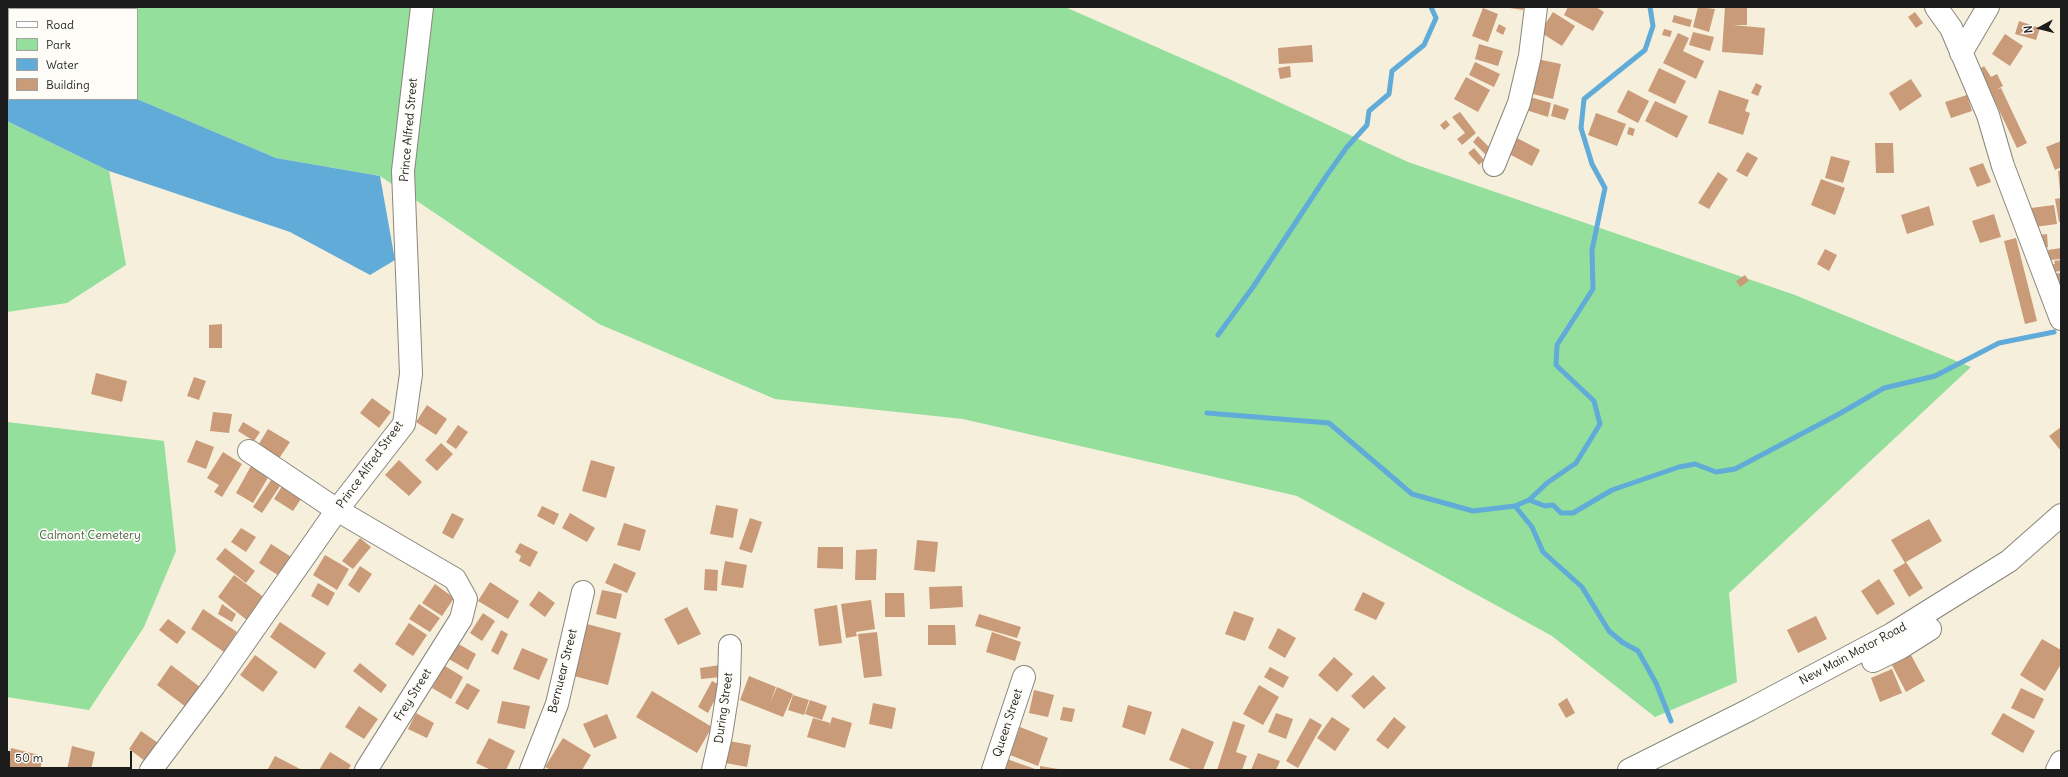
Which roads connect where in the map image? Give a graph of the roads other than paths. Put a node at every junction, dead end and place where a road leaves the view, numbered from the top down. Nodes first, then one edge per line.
1 (422, 7) edge
2 (1536, 7) edge
3 (1936, 7) edge
4 (1988, 7) edge
5 (1962, 53) junction
6 (1494, 165) dead end
7 (2061, 319) edge
8 (249, 451) dead end
9 (337, 510) junction
10 (2061, 515) edge
11 (2061, 535) edge
12 (583, 592) dead end
13 (730, 646) dead end
14 (1024, 677) dead end
15 (2061, 762) edge
16 (151, 770) edge
17 (366, 770) edge
18 (531, 770) edge
19 (713, 770) edge
20 (993, 770) edge
21 (1629, 770) edge
22 (1660, 770) edge
23 (2057, 770) edge

1 - 9 main road, Prince Alfred Street
2 - 6 main road
3 - 5 main road
4 - 5 main road
5 - 7 main road
8 - 9 main road, Frey Street
9 - 16 main road, Prince Alfred Street
9 - 17 main road, Frey Street
10 - 21 main road, New Main Motor Road
11 - 22 main road, New Main Motor Road
12 - 18 main road, Bernuear Street
13 - 19 main road, During Street
14 - 20 main road, Queen Street
15 - 23 main road

